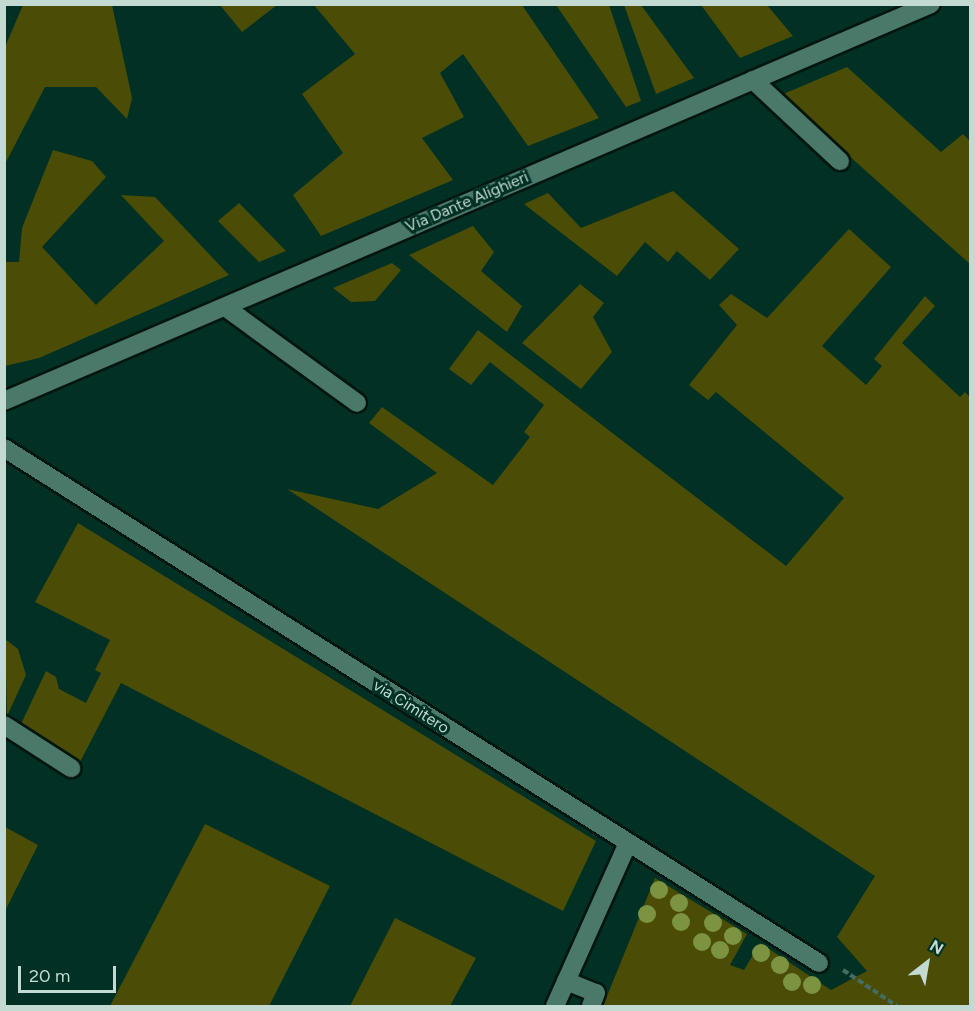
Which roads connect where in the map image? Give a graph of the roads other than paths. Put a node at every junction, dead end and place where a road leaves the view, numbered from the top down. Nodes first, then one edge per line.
1 (931, 4) edge
2 (753, 80) junction
3 (840, 161) dead end
4 (225, 307) junction
5 (4, 401) edge
6 (357, 403) dead end
7 (4, 448) edge
8 (4, 725) edge
9 (71, 768) dead end
10 (628, 843) junction
11 (819, 963) road end
12 (567, 981) junction
13 (555, 1006) edge
14 (591, 1006) edge

1 - 2 street, Via Dante Alighieri
2 - 3 street
2 - 4 street, Via Dante Alighieri
4 - 5 street, Via Dante Alighieri
4 - 6 street
7 - 10 street, via Cimitero
8 - 9 street
10 - 11 street, via Cimitero
10 - 12 street
12 - 13 street
12 - 14 street

